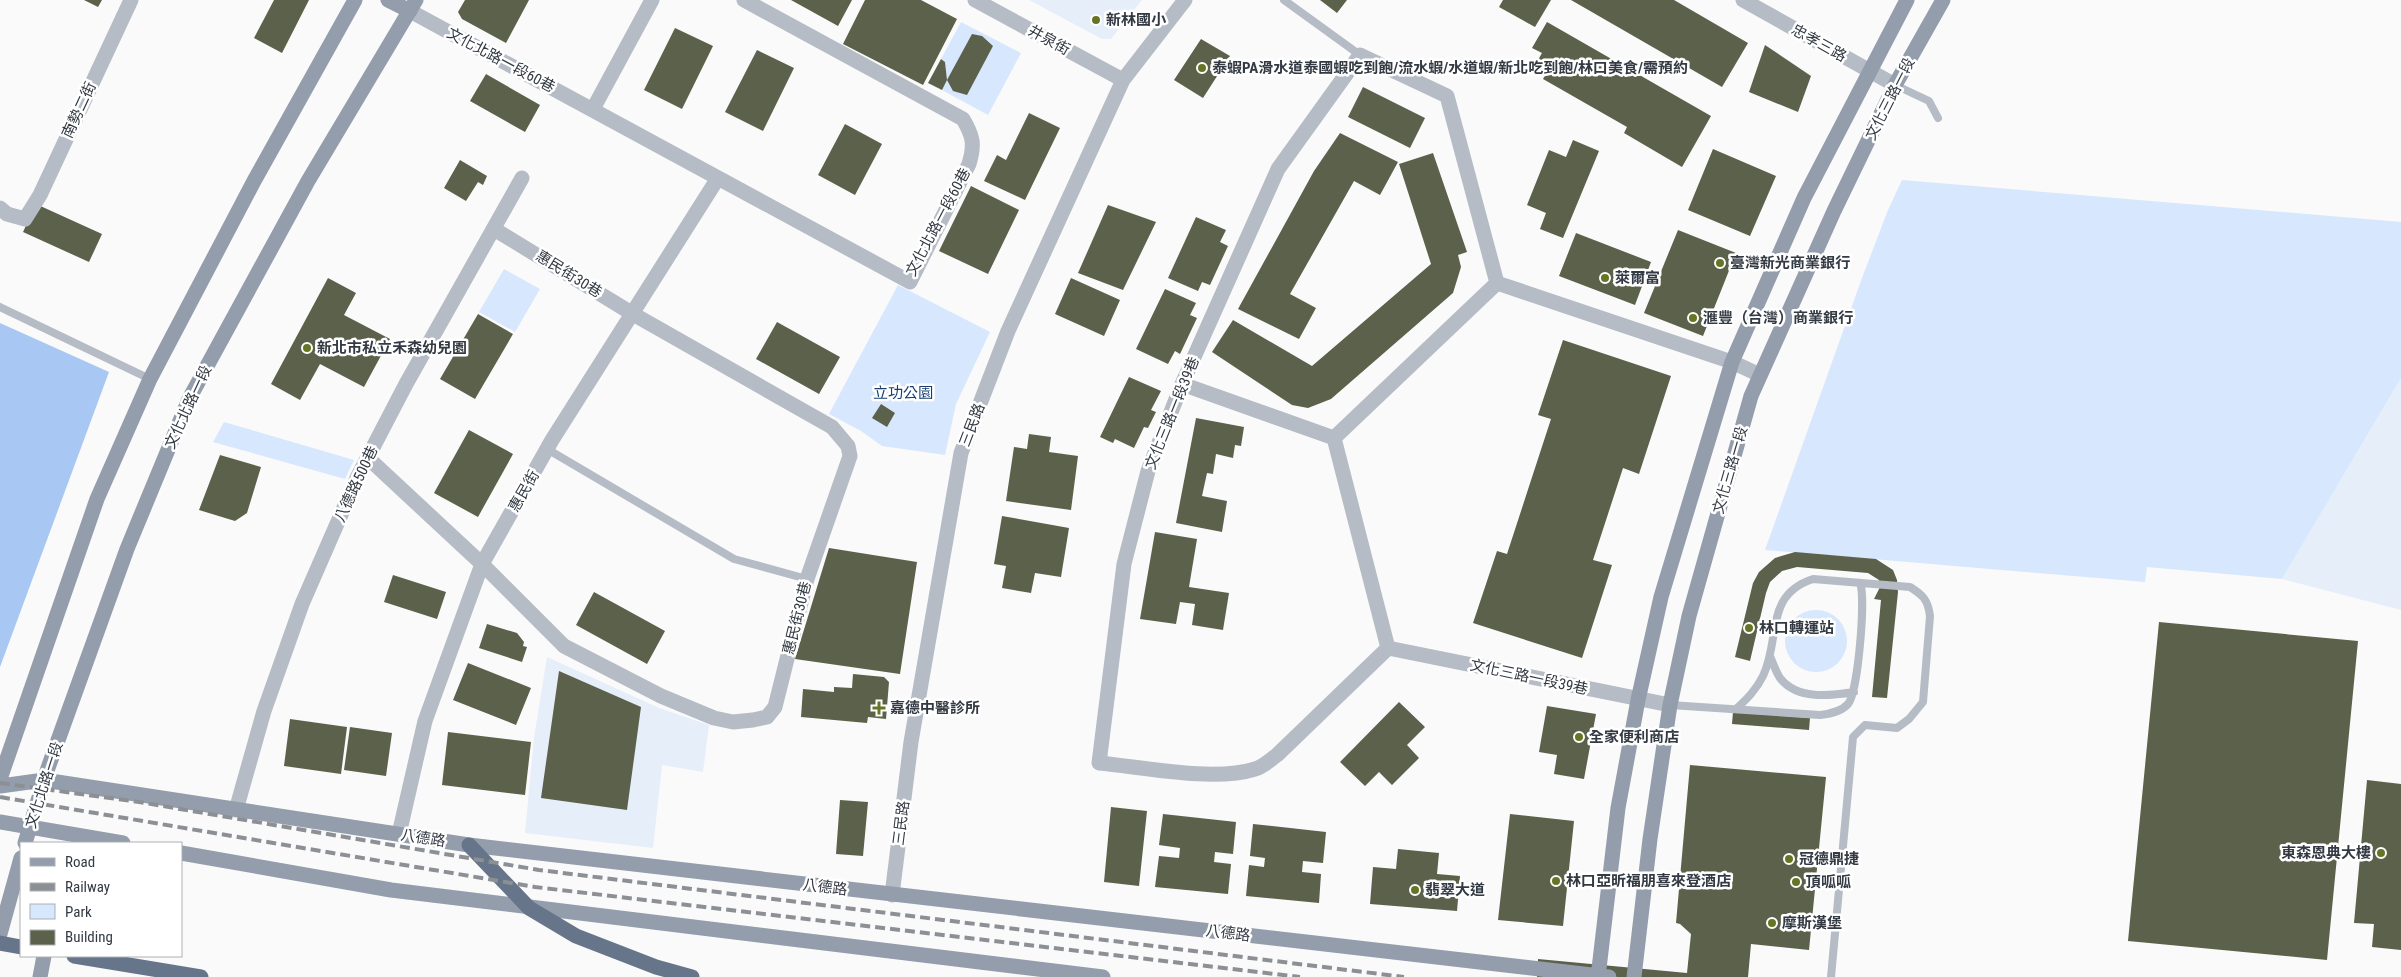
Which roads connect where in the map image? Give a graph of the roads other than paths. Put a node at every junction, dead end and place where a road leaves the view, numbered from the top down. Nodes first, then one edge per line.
1 (130, 0) edge
2 (355, 0) edge
3 (388, 0) edge
4 (652, 0) edge
5 (744, 0) edge
6 (975, 0) edge
7 (1186, 0) edge
8 (1284, 0) edge
9 (1743, 0) edge
10 (1907, 0) edge
11 (1943, 0) edge
12 (413, 6) edge
13 (1360, 55) junction
14 (1869, 71) junction
15 (1123, 80) junction
16 (1895, 85) junction
17 (593, 109) junction
18 (1938, 118) dead end
19 (522, 178) dead end
20 (718, 178) junction
21 (0, 208) edge
22 (494, 229) junction
23 (1497, 283) junction
24 (0, 307) edge
25 (633, 314) junction
26 (1732, 362) junction
27 (1760, 375) junction
28 (150, 378) junction
29 (1182, 384) junction
30 (1334, 438) junction
31 (547, 450) junction
32 (368, 458) junction
33 (482, 564) junction
34 (807, 579) junction
35 (1860, 583) junction
36 (1388, 648) junction
37 (1770, 656) junction
38 (1854, 692) junction
39 (1638, 700) junction
40 (1670, 705) junction
41 (1736, 709) junction
42 (0, 779) edge
43 (44, 780) junction
44 (0, 786) edge
45 (236, 810) junction
46 (0, 822) edge
47 (30, 827) junction
48 (399, 834) junction
49 (25, 842) edge
50 (117, 842) edge
51 (469, 845) junction
52 (182, 853) edge
53 (219, 859) junction
54 (20, 862) edge
55 (182, 863) edge
56 (892, 895) junction
57 (529, 908) junction
58 (0, 934) edge
59 (0, 943) edge
60 (20, 947) edge
61 (80, 957) edge
62 (201, 977) edge
63 (692, 977) edge
64 (1103, 977) edge
65 (1601, 977) edge
66 (1634, 977) edge
67 (1831, 977) edge

1 - 21 street, 南勢二街
2 - 28 street
3 - 12 street
4 - 17 street
5 - 20 street, 文化北路一段60巷
6 - 15 street, 井泉街
7 - 15 street, 三民路
8 - 13 lane
9 - 14 street, 忠孝三路
10 - 14 street, 文化三路一段
11 - 16 street, 文化三路一段
12 - 17 street, 文化北路一段60巷
12 - 43 street, 文化北路一段
13 - 23 street
13 - 29 street, 文化三路一段39巷
14 - 16 street, 忠孝三路
14 - 26 street, 文化三路一段
15 - 56 street, 三民路
16 - 18 lane
16 - 27 street, 文化三路一段
17 - 20 street, 文化北路一段60巷
19 - 22 street, 八德路500巷
20 - 25 street, 惠民街
22 - 25 street, 惠民街30巷
22 - 32 street, 八德路500巷
23 - 26 street
23 - 30 street
24 - 28 lane
25 - 31 street, 惠民街
25 - 34 street, 惠民街30巷
26 - 27 street
26 - 39 street, 文化三路一段
27 - 40 street, 文化三路一段
28 - 42 street
29 - 30 street
29 - 36 street, 文化三路一段39巷
30 - 36 street
31 - 33 street, 惠民街
31 - 34 lane
32 - 33 street, 惠民街30巷
32 - 45 street, 八德路500巷
33 - 34 street, 惠民街30巷
33 - 48 street, 惠民街
35 - 37 lane
35 - 38 lane
35 - 67 lane
36 - 39 street, 文化三路一段39巷
37 - 38 lane
37 - 41 lane
38 - 41 lane
39 - 40 street, 文化三路一段39巷
39 - 65 street, 文化三路一段
40 - 41 lane
40 - 66 street, 文化三路一段
43 - 44 street, 八德路
43 - 45 street, 八德路
43 - 47 street, 文化北路一段
45 - 48 street, 八德路
46 - 47 street
47 - 49 street, 文化北路一段
47 - 50 street
48 - 51 street, 八德路
51 - 56 street, 八德路
51 - 57 highway
52 - 53 street
53 - 55 street
53 - 57 street
54 - 58 street
56 - 65 street, 八德路
57 - 63 highway
57 - 64 street
59 - 60 highway
61 - 62 highway

